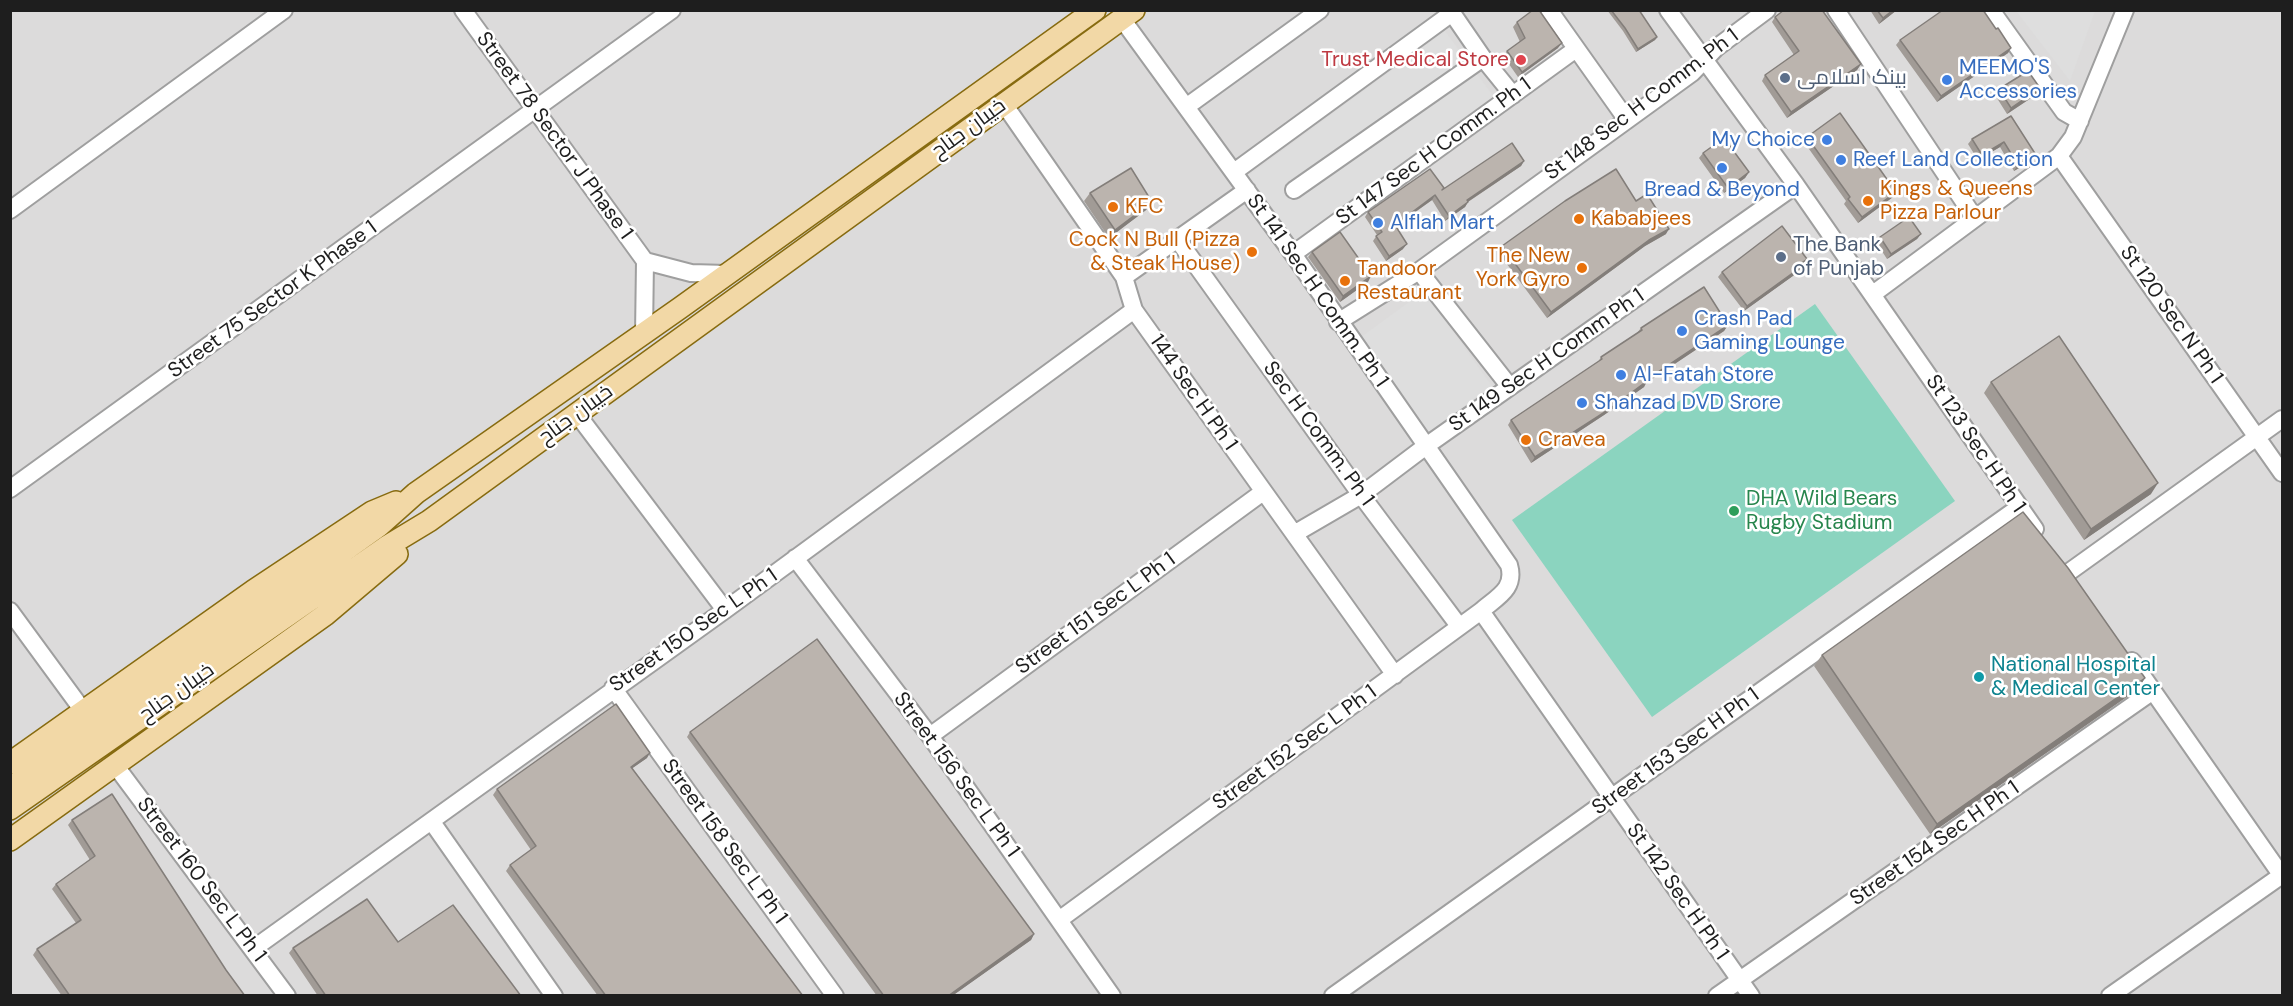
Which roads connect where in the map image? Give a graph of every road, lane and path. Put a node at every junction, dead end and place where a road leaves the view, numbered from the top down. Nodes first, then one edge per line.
1 (284, 10) edge
2 (463, 10) edge
3 (672, 10) edge
4 (1095, 10) edge
5 (1320, 10) edge
6 (1549, 10) edge
7 (1668, 10) edge
8 (1767, 10) edge
9 (1836, 10) edge
10 (1991, 10) edge
11 (2125, 10) edge
12 (1451, 12) edge
13 (1128, 15) edge
14 (1576, 49) junction
15 (1483, 58) junction
16 (1705, 59) junction
17 (1513, 95) junction
18 (1004, 104) junction
19 (1186, 107) junction
20 (535, 110) junction
21 (1627, 120) junction
22 (2080, 121) junction
23 (2059, 156) junction
24 (1234, 172) junction
25 (1797, 184) junction
26 (1247, 190) junction
27 (1294, 190) dead end
28 (10, 210) edge
29 (1974, 217) junction
30 (1178, 240) junction
31 (1293, 254) junction
32 (645, 261) junction
33 (1419, 271) junction
34 (727, 274) junction
35 (1124, 277) junction
36 (1873, 294) junction
37 (1134, 310) junction
38 (1338, 322) junction
39 (644, 334) junction
40 (1510, 387) junction
41 (577, 414) junction
42 (2283, 419) edge
43 (2257, 437) junction
44 (1426, 446) junction
45 (2283, 473) edge
46 (10, 489) edge
47 (1263, 492) junction
48 (416, 493) junction
49 (1361, 495) junction
50 (2018, 508) junction
51 (429, 521) junction
52 (1294, 534) junction
53 (2044, 542) edge
54 (795, 558) junction
55 (2057, 559) edge
56 (1509, 565) joint
57 (725, 610) junction
58 (10, 611) edge
59 (1481, 611) junction
60 (1459, 626) junction
61 (2120, 645) edge
62 (1395, 675) junction
63 (613, 688) junction
64 (2153, 691) junction
65 (84, 712) junction
66 (930, 736) junction
67 (10, 764) edge
68 (115, 765) junction
69 (10, 788) edge
70 (1612, 799) junction
71 (10, 809) edge
72 (432, 822) junction
73 (10, 840) edge
74 (2282, 876) edge
75 (1059, 920) junction
76 (253, 949) junction
77 (1739, 980) junction
78 (2115, 994) edge
79 (287, 996) edge
80 (554, 996) edge
81 (835, 996) edge
82 (1112, 996) edge
83 (1333, 996) edge
84 (1717, 996) edge
85 (1751, 996) edge

1 - 28 street
2 - 20 street, Street 78 Sector J Phase 1
3 - 20 street, Street 75 Sector K Phase 1
4 - 34 main road, خیبان جناح
5 - 19 street
6 - 14 street
7 - 16 street, St 123 Sec H Ph 1
8 - 16 street, St 148 Sec H Comm. Ph 1
9 - 29 street
10 - 22 street
11 - 22 street
12 - 15 street
12 - 24 street
13 - 18 main road, خیبان جناح
13 - 19 street, St 141 Sec H Comm. Ph 1
14 - 17 street, St 147 Sec H Comm. Ph 1
14 - 21 street
15 - 17 street
15 - 27 street
16 - 21 street, St 148 Sec H Comm. Ph 1
16 - 25 street, St 123 Sec H Ph 1
17 - 31 street, St 147 Sec H Comm. Ph 1
18 - 35 street, 144 Sec H Ph 1
18 - 41 main road, خیبان جناح
19 - 24 street, St 141 Sec H Comm. Ph 1
20 - 32 street, Street 78 Sector J Phase 1
20 - 46 street, Street 75 Sector K Phase 1
21 - 33 street, St 148 Sec H Comm. Ph 1
22 - 23 street
23 - 29 street
23 - 43 street, St 120 Sec N Ph 1
24 - 26 street, St 141 Sec H Comm. Ph 1
25 - 36 street, St 123 Sec H Ph 1
25 - 40 street, St 149 Sec H Comm Ph 1
26 - 30 street
26 - 31 street, St 141 Sec H Comm. Ph 1
29 - 36 street
30 - 35 street
30 - 49 street, Sec H Comm. Ph 1
31 - 38 street, St 141 Sec H Comm. Ph 1
32 - 34 street, Street 78 Sector J Phase 1
32 - 39 street, Street 78 Sector J Phase 1
33 - 38 street, St 148 Sec H Comm. Ph 1
33 - 40 street
34 - 39 main road, خیبان جناح
35 - 37 street, 144 Sec H Ph 1
36 - 50 street, St 123 Sec H Ph 1
37 - 47 street, 144 Sec H Ph 1
37 - 54 street, Street 150 Sec L Ph 1
38 - 44 street, St 141 Sec H Comm. Ph 1
39 - 48 main road, خیبان جناح
40 - 44 street, St 149 Sec H Comm Ph 1
41 - 51 main road, خیبان جناح
41 - 57 street
42 - 43 street
43 - 45 street, St 120 Sec N Ph 1
43 - 55 street
44 - 49 street, St 149 Sec H Comm Ph 1
44 - 56 street, St 141 Sec H Comm. Ph 1
47 - 52 street, 144 Sec H Ph 1
47 - 66 street, Street 151 Sec L Ph 1
48 - 65 main road
48 - 69 main road, خیبان جناح
49 - 52 street, St 149 Sec H Comm Ph 1
49 - 60 street, Sec H Comm. Ph 1
50 - 53 street, St 123 Sec H Ph 1
50 - 70 street, Street 153 Sec H Ph 1
51 - 68 main road
51 - 71 main road, خیبان جناح
52 - 62 street, 144 Sec H Ph 1
54 - 57 street, Street 150 Sec L Ph 1
54 - 66 street, Street 156 Sec L Ph 1
56 - 59 street, Street 152 Sec L Ph 1
57 - 63 street, Street 150 Sec L Ph 1
58 - 65 street
59 - 60 street, Street 152 Sec L Ph 1
59 - 70 street, St 142 Sec H Ph 1
60 - 62 street, Street 152 Sec L Ph 1
61 - 64 street
62 - 75 street, Street 152 Sec L Ph 1
63 - 72 street, Street 150 Sec L Ph 1
63 - 81 street, Street 158 Sec L Ph 1
64 - 74 street
64 - 77 street, Street 154 Sec H Ph 1
65 - 67 main road
66 - 75 street, Street 156 Sec L Ph 1
68 - 73 main road
68 - 76 street, Street 160 Sec L Ph 1
70 - 77 street, St 142 Sec H Ph 1
70 - 83 street, Street 153 Sec H Ph 1
72 - 76 street, Street 150 Sec L Ph 1
72 - 80 street
74 - 78 street
75 - 82 street, Street 156 Sec L Ph 1
76 - 79 street, Street 160 Sec L Ph 1
77 - 84 street, Street 154 Sec H Ph 1
77 - 85 street, St 142 Sec H Ph 1

